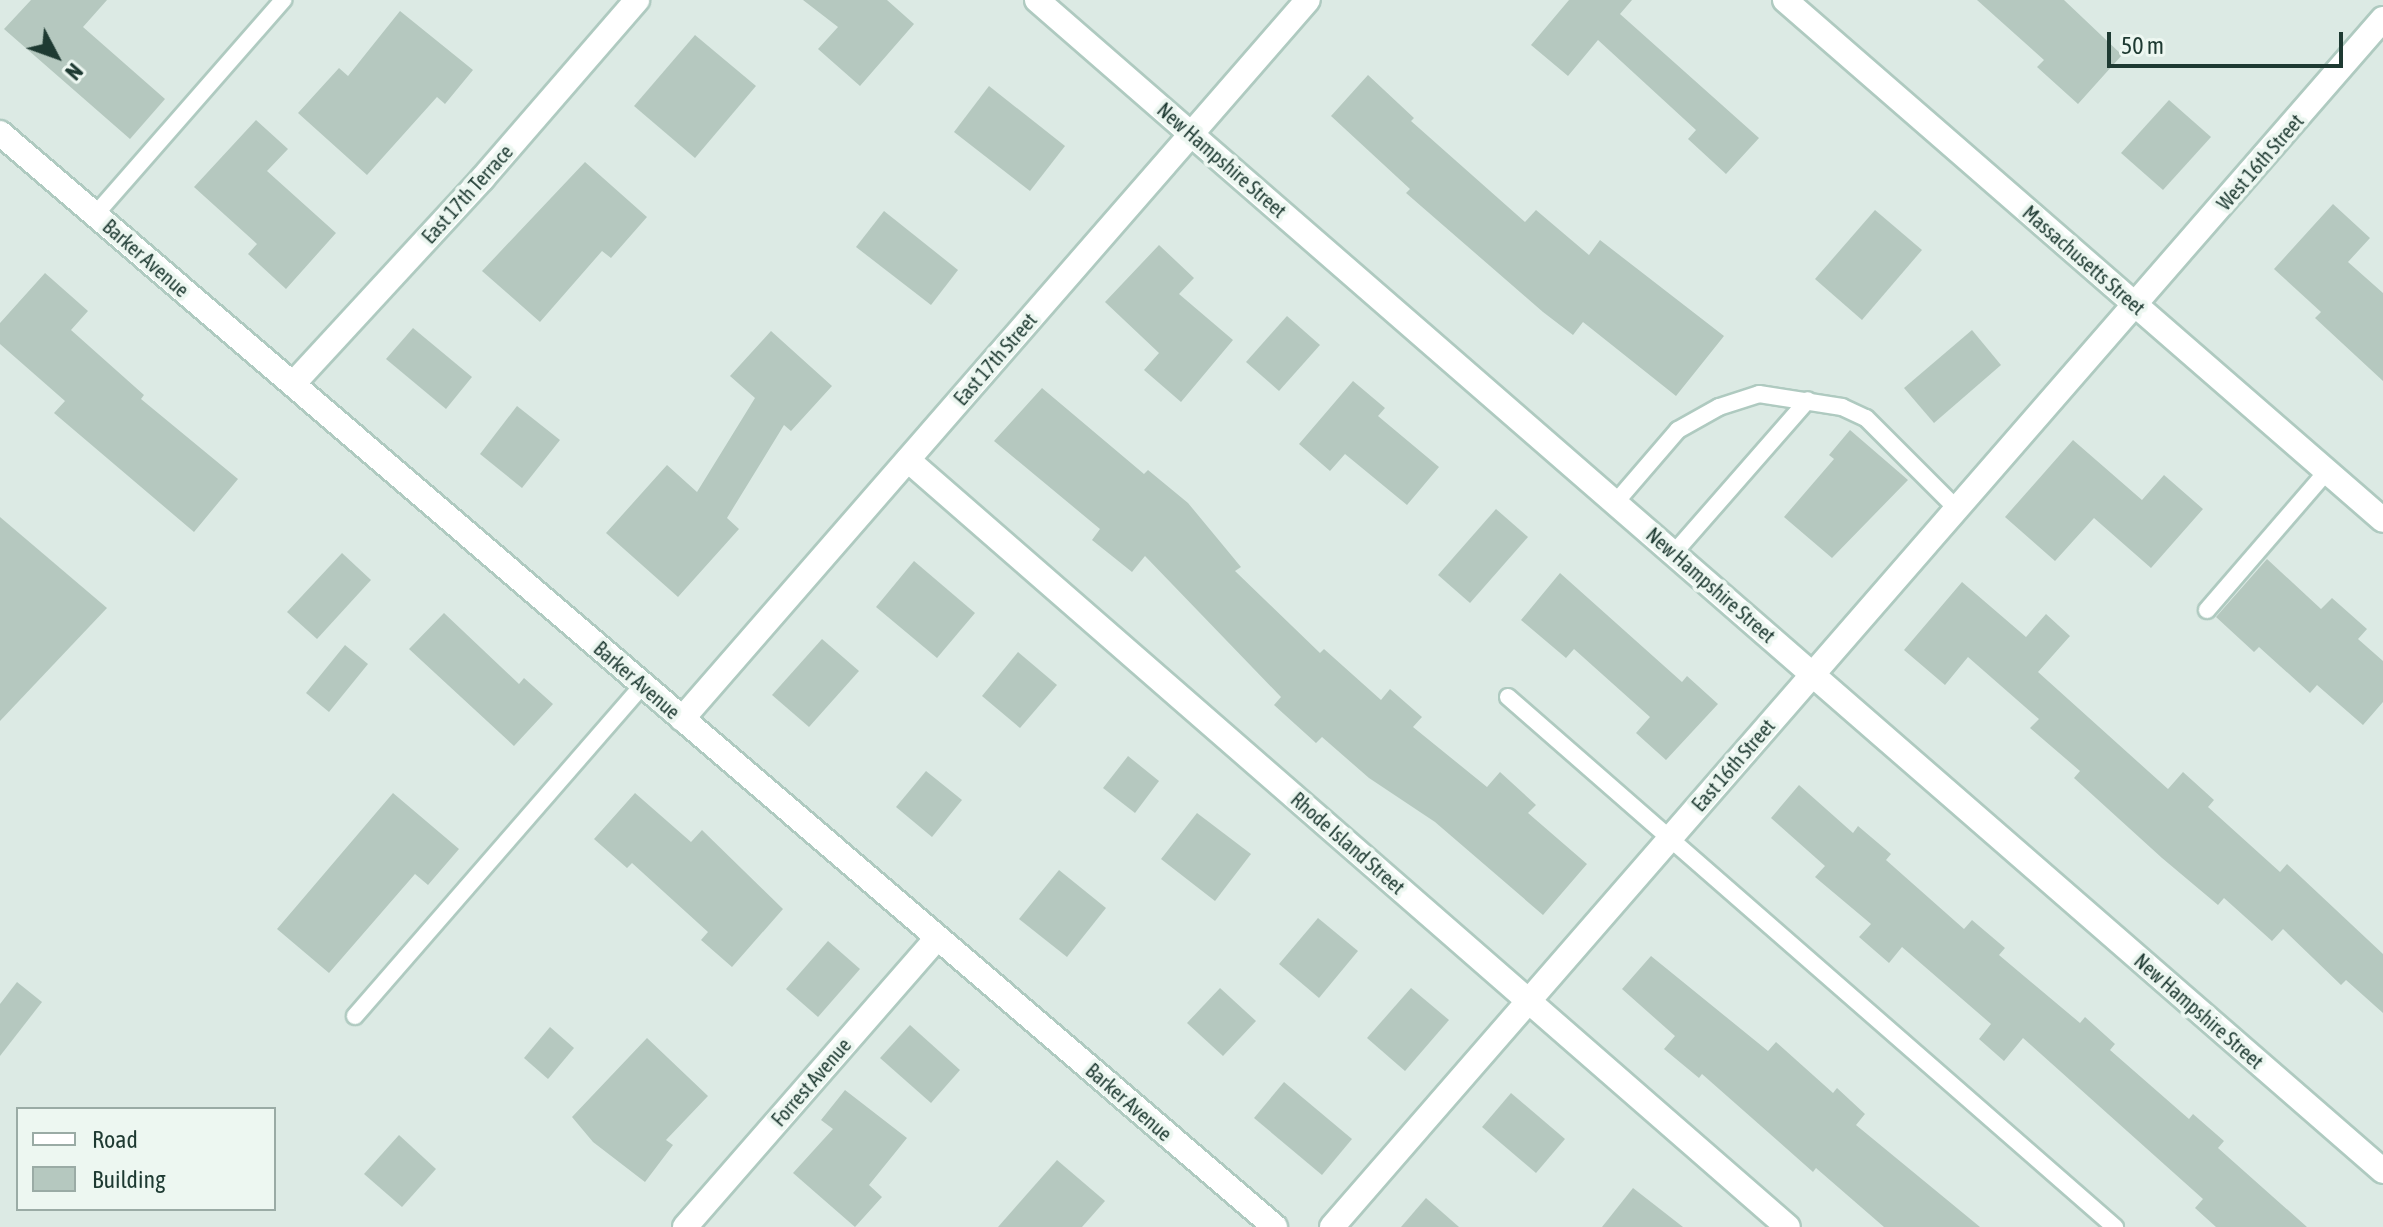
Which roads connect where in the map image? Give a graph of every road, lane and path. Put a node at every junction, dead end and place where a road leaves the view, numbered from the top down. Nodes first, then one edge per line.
1 (283, 0) edge
2 (637, 0) edge
3 (1037, 0) edge
4 (1308, 0) edge
5 (1785, 0) edge
6 (2383, 19) edge
7 (0, 133) edge
8 (1192, 133) junction
9 (95, 215) junction
10 (2136, 305) junction
11 (293, 384) junction
12 (1808, 400) junction
13 (908, 460) junction
14 (2327, 471) junction
15 (1616, 502) junction
16 (1957, 509) junction
17 (2383, 520) edge
18 (1674, 553) junction
19 (2207, 610) dead end
20 (1812, 673) junction
21 (643, 685) junction
22 (1508, 697) dead end
23 (682, 719) junction
24 (1669, 838) junction
25 (937, 938) junction
26 (1529, 1001) junction
27 (355, 1016) dead end
28 (2383, 1171) edge
29 (685, 1227) edge
30 (1275, 1227) edge
31 (1332, 1227) edge
32 (1788, 1227) edge
33 (2115, 1227) edge

1 - 9 lane
2 - 11 street, East 17th Terrace
3 - 8 street, New Hampshire Street
4 - 8 street, East 17th Street
5 - 10 street, Massachusetts Street
6 - 10 street, West 16th Street
7 - 9 street, Barker Avenue
8 - 13 street, East 17th Street
8 - 15 street, New Hampshire Street
9 - 11 street, Barker Avenue
10 - 14 street, Massachusetts Street
10 - 16 street, East 16th Street
11 - 21 street, Barker Avenue
12 - 15 lane
12 - 16 lane
12 - 18 lane
13 - 23 street, East 17th Street
13 - 26 street, Rhode Island Street
14 - 17 street, Massachusetts Street
14 - 19 lane
15 - 18 street, New Hampshire Street
16 - 20 street, East 16th Street
18 - 20 street, New Hampshire Street
20 - 24 street, East 16th Street
20 - 28 street, New Hampshire Street
21 - 23 street, Barker Avenue
21 - 27 lane
22 - 24 lane
23 - 25 street, Barker Avenue
24 - 26 street, East 16th Street
24 - 33 lane
25 - 29 street, Forrest Avenue
25 - 30 street, Barker Avenue
26 - 31 street, East 16th Street
26 - 32 street, Rhode Island Street

